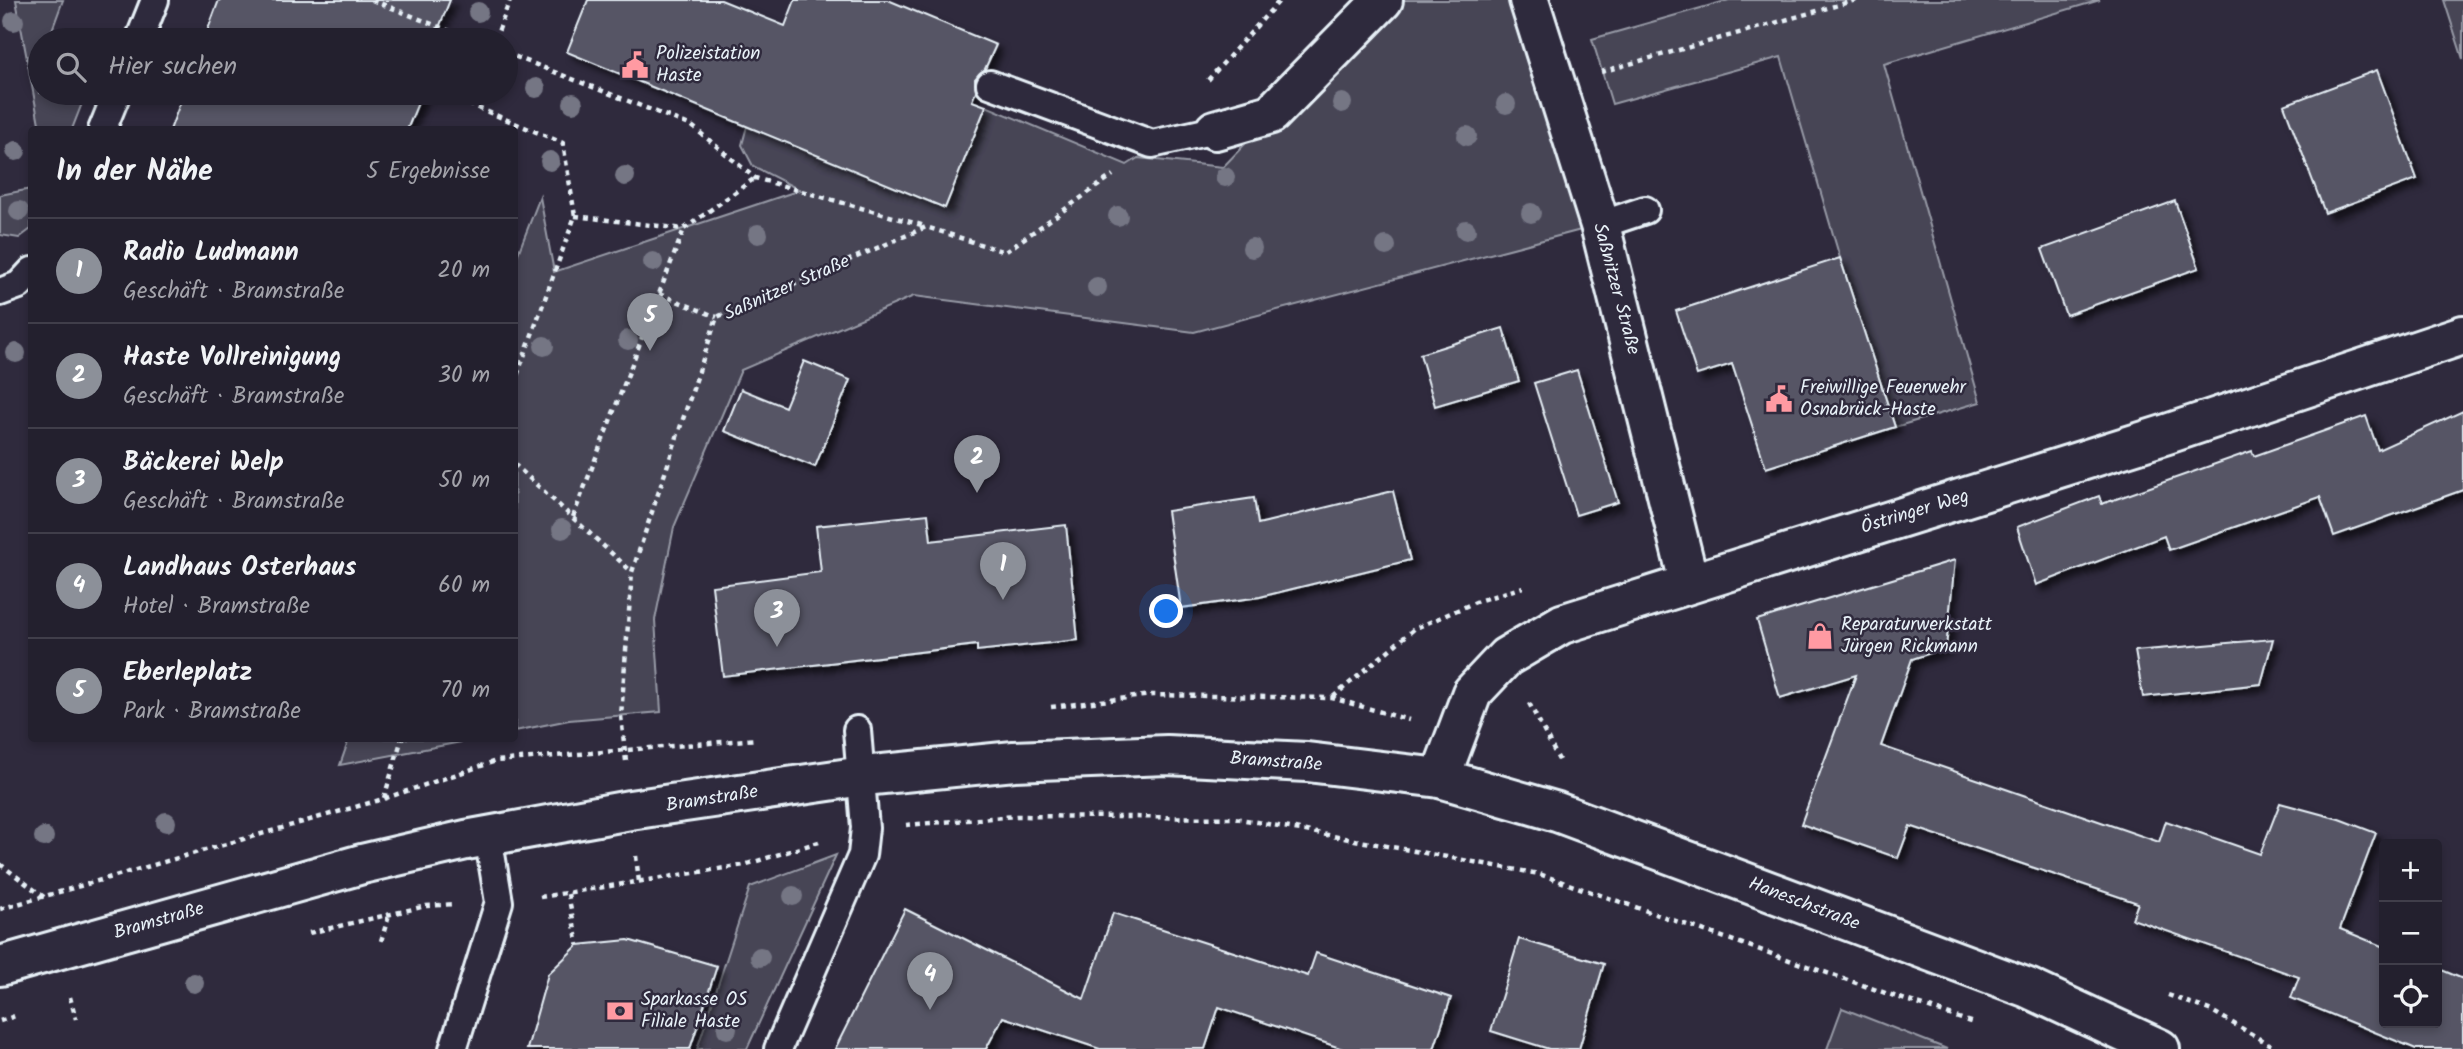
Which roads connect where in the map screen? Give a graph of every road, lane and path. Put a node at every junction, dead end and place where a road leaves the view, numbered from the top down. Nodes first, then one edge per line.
1 (155, 0) edge
2 (372, 0) edge
3 (510, 0) edge
4 (1383, 0) edge
5 (1529, 0) edge
6 (1856, 0) edge
7 (144, 28) edge
8 (441, 28) edge
9 (499, 28) edge
10 (518, 58) edge
11 (990, 83) dead end
12 (1555, 86) junction
13 (112, 105) edge
14 (471, 105) edge
15 (105, 126) edge
16 (1215, 130) joint
17 (1116, 173) dead end
18 (755, 178) junction
19 (1645, 210) dead end
20 (575, 216) junction
21 (1600, 225) junction
22 (926, 227) junction
23 (684, 229) junction
24 (28, 275) edge
25 (0, 292) edge
26 (659, 294) junction
27 (717, 317) junction
28 (2463, 335) edge
29 (518, 373) edge
30 (518, 468) edge
31 (573, 517) junction
32 (632, 572) junction
33 (1689, 582) junction
34 (1527, 586) dead end
35 (1332, 698) dead end
36 (857, 730) dead end
37 (401, 742) edge
38 (625, 750) dead end
39 (863, 776) junction
40 (1440, 778) junction
41 (383, 799) dead end
42 (866, 828) junction
43 (488, 836) junction
44 (0, 864) edge
45 (568, 894) junction
46 (499, 902) junction
47 (0, 909) edge
48 (389, 915) junction
49 (296, 936) dead end
50 (381, 941) dead end
51 (578, 945) dead end
52 (0, 966) edge
53 (84, 994) dead end
54 (76, 1019) dead end
55 (1985, 1028) dead end
56 (453, 1049) edge
57 (778, 1049) edge
58 (2160, 1049) edge

1 - 7 lane
2 - 8 path
3 - 9 path
4 - 16 street
5 - 12 street, Saßnitzer Straße
6 - 12 path
10 - 18 path
11 - 16 lane
12 - 21 street, Saßnitzer Straße
13 - 15 lane
14 - 20 path
17 - 22 path
18 - 22 path
18 - 23 path
19 - 21 lane
20 - 23 path
20 - 29 path
21 - 33 street, Saßnitzer Straße
22 - 27 path, Saßnitzer Straße
23 - 26 path
24 - 25 lane
26 - 27 path
26 - 31 path
27 - 32 path, Saßnitzer Straße
28 - 33 street, Östringer Weg
30 - 31 path
31 - 32 path
32 - 38 path, Saßnitzer Straße
33 - 40 street, Östringer Weg
34 - 35 path
36 - 39 lane
37 - 41 path
39 - 40 street, Bramstraße
39 - 42 lane
39 - 43 street, Bramstraße
40 - 58 street, Haneschstraße
42 - 45 path
42 - 55 path
42 - 57 lane
43 - 46 lane
43 - 52 street, Bramstraße
44 - 47 path
45 - 46 path
45 - 51 path
46 - 48 path
46 - 56 lane
48 - 49 path
48 - 50 path
53 - 54 path

